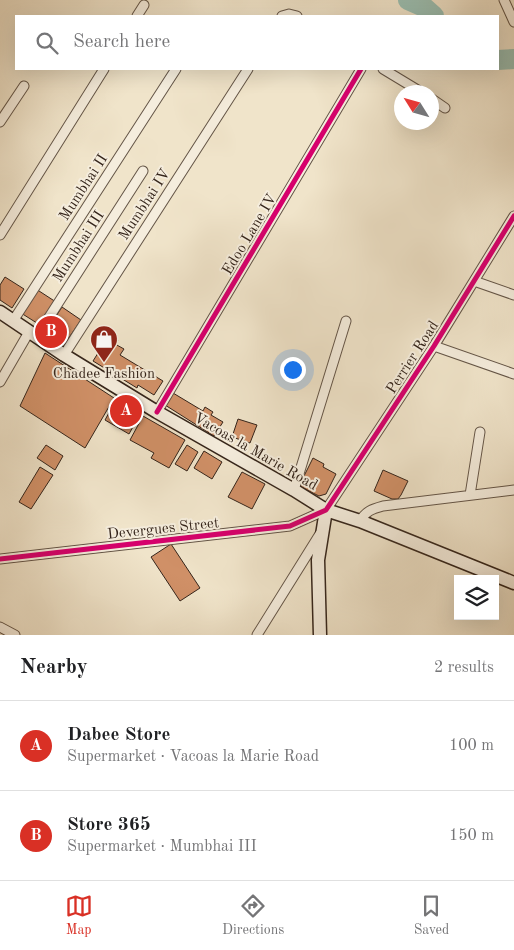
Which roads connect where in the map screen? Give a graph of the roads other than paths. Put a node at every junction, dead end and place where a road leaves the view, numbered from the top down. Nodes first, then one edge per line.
1 (504, 0) edge
2 (144, 5) dead end
3 (138, 15) edge
4 (514, 22) edge
5 (103, 70) edge
6 (175, 70) edge
7 (247, 70) edge
8 (360, 70) edge
9 (385, 70) edge
10 (409, 85) edge
11 (24, 86) dead end
12 (439, 104) edge
13 (446, 108) dead end
14 (0, 122) edge
15 (143, 170) dead end
16 (514, 216) edge
17 (509, 232) edge
18 (0, 235) edge
19 (474, 282) junction
20 (514, 295) edge
21 (0, 312) edge
22 (13, 321) junction
23 (346, 321) dead end
24 (33, 334) junction
25 (434, 346) junction
26 (64, 355) junction
27 (514, 374) edge
28 (0, 382) edge
29 (157, 412) junction
30 (480, 432) dead end
31 (294, 490) junction
32 (514, 490) edge
33 (470, 495) junction
34 (326, 510) junction
35 (360, 521) junction
36 (323, 530) junction
37 (0, 559) edge
38 (514, 583) edge
39 (0, 627) edge
40 (15, 635) edge
41 (257, 635) edge
42 (320, 635) edge

1 - 4 street
2 - 3 street
5 - 18 street
6 - 22 street, Mumbhai II
7 - 26 street, Mumbhai IV
8 - 29 street, Edoo Lane IV
9 - 10 street
11 - 14 street
12 - 13 street
15 - 24 street, Mumbhai III
16 - 17 street, Perrier Road
17 - 19 street, Perrier Road
19 - 20 street
19 - 25 street, Perrier Road
21 - 22 main road, Vacoas la Marie Road
22 - 24 main road, Vacoas la Marie Road
23 - 31 street
24 - 26 main road, Vacoas la Marie Road
24 - 28 street, Mumbhai III
25 - 27 street
25 - 34 street, Perrier Road
26 - 29 main road, Vacoas la Marie Road
29 - 31 main road, Vacoas la Marie Road
30 - 33 street
31 - 34 main road, Vacoas la Marie Road
32 - 33 street
33 - 35 street
34 - 35 main road, Vacoas la Marie Road
34 - 36 main road
34 - 37 street, Devergues Street
35 - 38 main road, Vacoas la Marie Road
36 - 41 street
36 - 42 main road
39 - 40 street

